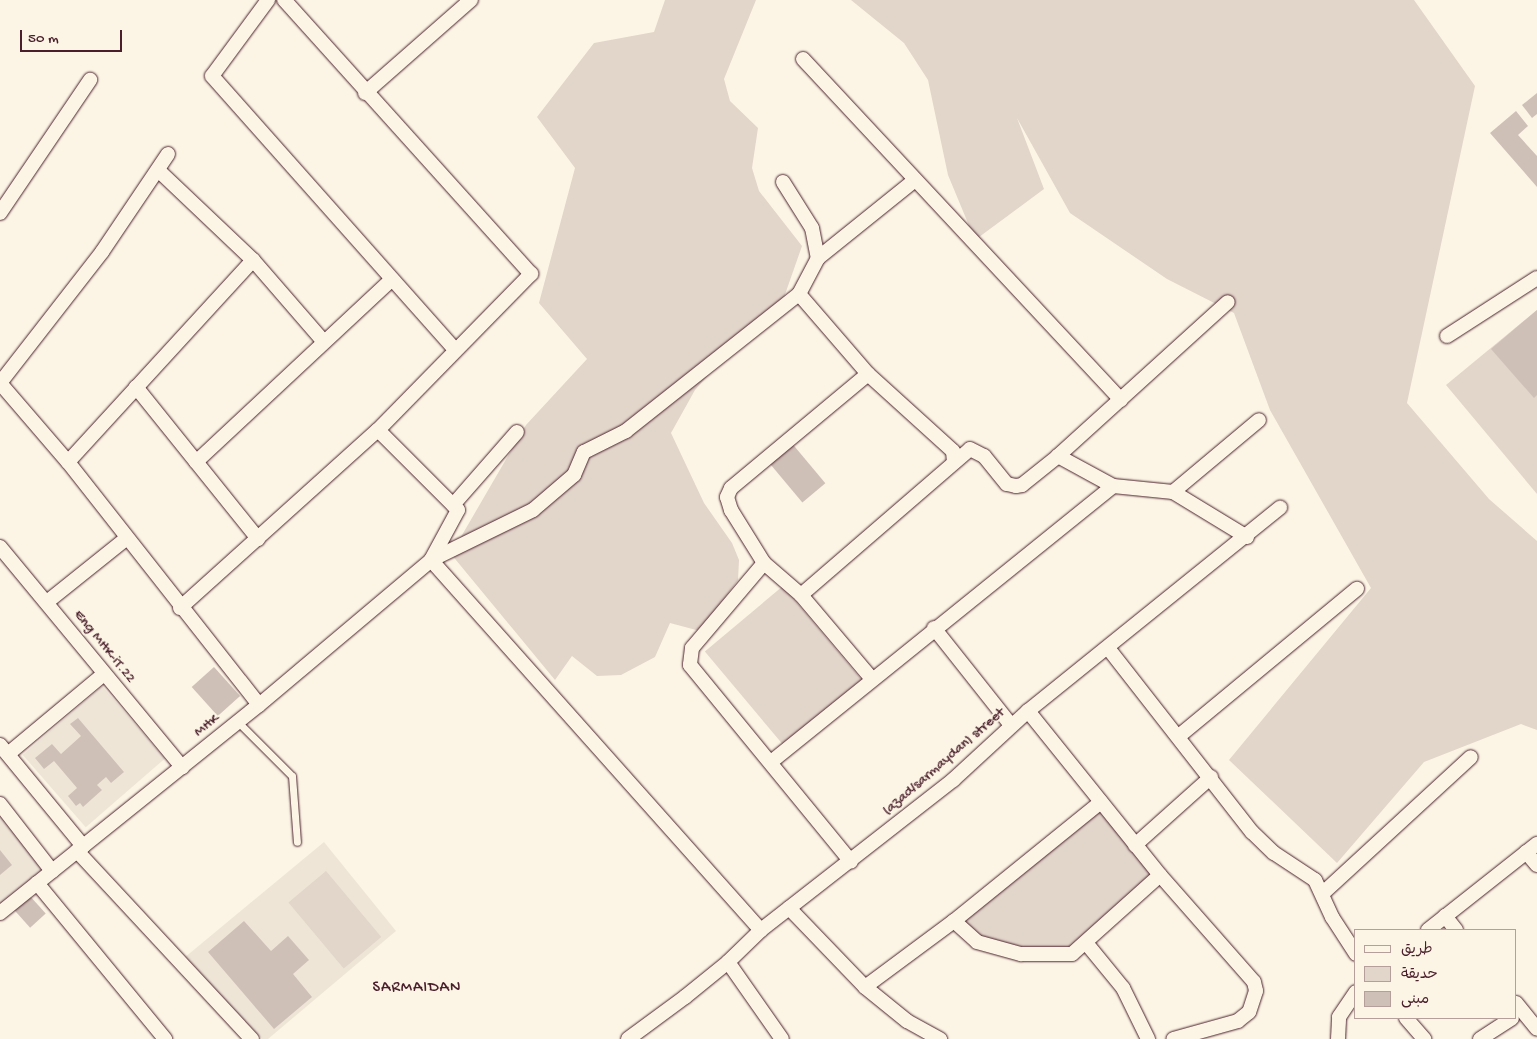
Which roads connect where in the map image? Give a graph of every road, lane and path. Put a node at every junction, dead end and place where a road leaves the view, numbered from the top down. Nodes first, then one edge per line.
1 (268, 0) edge
2 (284, 0) edge
3 (471, 0) edge
4 (803, 59) dead end
5 (90, 80) dead end
6 (365, 93) junction
7 (168, 154) dead end
8 (158, 170) junction
9 (915, 180) junction
10 (783, 182) dead end
11 (0, 213) edge
12 (818, 258) junction
13 (253, 260) junction
14 (392, 278) junction
15 (1537, 278) edge
16 (799, 294) junction
17 (1228, 302) dead end
18 (1447, 336) dead end
19 (324, 342) junction
20 (454, 349) junction
21 (868, 374) junction
22 (136, 387) junction
23 (1121, 400) junction
24 (1259, 420) dead end
25 (378, 430) junction
26 (517, 432) dead end
27 (1062, 453) junction
28 (68, 462) junction
29 (196, 462) junction
30 (954, 462) junction
31 (1113, 486) junction
32 (1173, 492) junction
33 (453, 505) junction
34 (1280, 508) dead end
35 (127, 538) junction
36 (1247, 538) junction
37 (258, 539) junction
38 (0, 547) edge
39 (431, 560) junction
40 (764, 563) junction
41 (1357, 590) dead end
42 (802, 595) junction
43 (47, 602) junction
44 (180, 608) junction
45 (934, 628) junction
46 (1108, 648) junction
47 (104, 674) junction
48 (872, 679) junction
49 (259, 705) junction
50 (1028, 711) junction
51 (238, 722) junction
52 (1011, 725) junction
53 (1179, 736) junction
54 (4, 749) edge
55 (1471, 757) dead end
56 (771, 762) junction
57 (182, 766) junction
58 (1211, 777) junction
59 (1101, 802) junction
60 (0, 804) edge
61 (297, 842) dead end
62 (1135, 845) junction
63 (1532, 848) edge
64 (80, 849) junction
65 (851, 862) junction
66 (1537, 865) edge
67 (52, 871) junction
68 (1160, 876) junction
69 (37, 883) junction
70 (1322, 894) junction
71 (789, 908) junction
72 (0, 913) edge
73 (1445, 916) junction
74 (954, 921) junction
75 (1429, 929) edge
76 (1455, 929) edge
77 (761, 930) junction
78 (1087, 944) junction
79 (1354, 951) edge
80 (728, 962) junction
81 (865, 987) junction
82 (1354, 995) edge
83 (1517, 1012) edge
84 (1407, 1019) edge
85 (1507, 1019) edge
86 (1537, 1029) edge
87 (166, 1039) edge
88 (252, 1039) edge
89 (628, 1039) edge
90 (782, 1039) edge
91 (940, 1039) edge
92 (1148, 1039) edge
93 (1173, 1039) edge
94 (1338, 1039) edge
95 (1424, 1039) edge
96 (1480, 1039) edge

1 - 14 street
2 - 6 street
3 - 6 street
4 - 9 street
5 - 11 street
6 - 20 street
7 - 8 street
8 - 13 street
8 - 28 street
9 - 12 street
9 - 23 street
10 - 12 street
12 - 16 street
13 - 19 street
13 - 22 street
14 - 19 street
14 - 20 street
15 - 18 street
16 - 21 street
16 - 39 street
17 - 23 street
19 - 29 street
20 - 25 street
21 - 30 street
21 - 40 street
22 - 28 street
22 - 29 street
23 - 27 street
24 - 32 street
25 - 33 street
25 - 37 street
26 - 33 street
27 - 30 street
27 - 31 street
28 - 35 street
29 - 37 street
30 - 42 street
31 - 32 street
31 - 45 street
32 - 36 street
33 - 39 street
34 - 36 street, (azad/sarmaydan) street
35 - 43 street
35 - 44 street
36 - 46 street, (azad/sarmaydan) street
37 - 44 street
38 - 43 street, Eng MHK-iT.22
39 - 49 street, MHK
39 - 77 street
40 - 42 street
40 - 56 street
41 - 53 street
42 - 48 street
43 - 47 street, Eng MHK-iT.22
44 - 49 street
45 - 48 street
45 - 52 street
46 - 50 street, (azad/sarmaydan) street
46 - 53 street
47 - 54 street
47 - 57 street, Eng MHK-iT.22
48 - 56 street
49 - 51 street, MHK
50 - 52 street, (azad/sarmaydan) street
50 - 59 street
51 - 57 street, MHK
51 - 61 lane
52 - 65 street, (azad/sarmaydan) street
53 - 58 street
54 - 64 street
55 - 70 street
56 - 65 street
57 - 64 street, MHK
58 - 62 street
58 - 70 street
59 - 62 street
59 - 74 street
60 - 67 street
62 - 68 street
63 - 66 street
63 - 73 street
64 - 67 street, MHK
64 - 88 street
65 - 71 street, (azad/sarmaydan) street
67 - 69 street, MHK
68 - 78 street
68 - 93 street
69 - 72 street, MHK
69 - 87 street
70 - 79 street
71 - 77 street, (azad/sarmaydan) street
71 - 81 street
73 - 75 street
73 - 76 street
74 - 78 street
74 - 81 street
77 - 80 street, (azad/sarmaydan) street
78 - 92 street
80 - 89 street, (azad/sarmaydan) street
80 - 90 street
81 - 91 street
82 - 94 street
83 - 86 street
84 - 95 street
85 - 96 street

